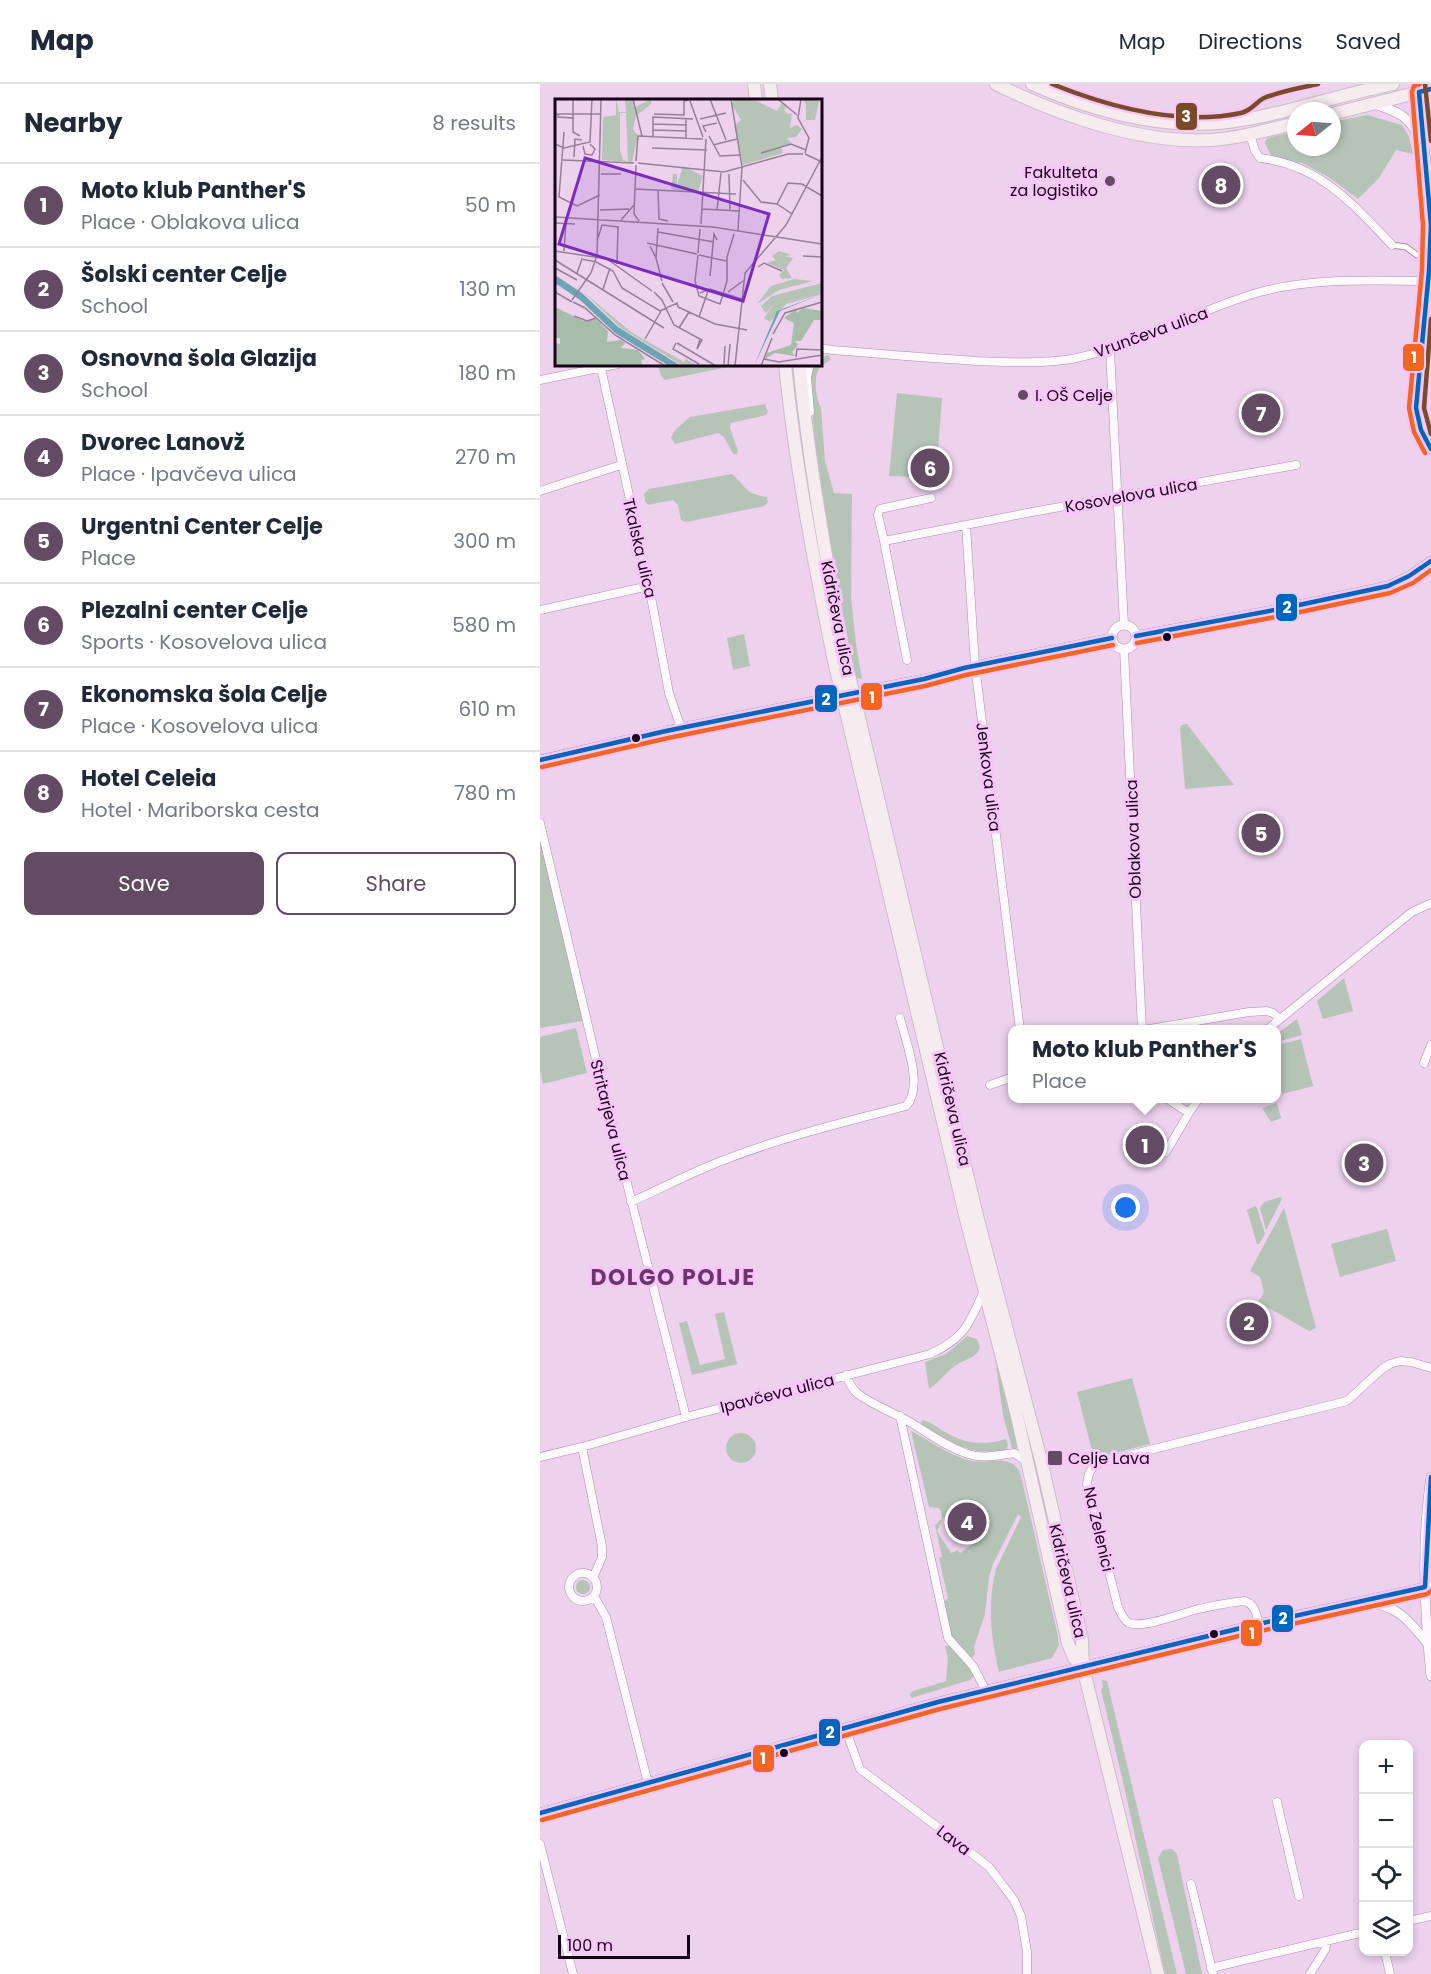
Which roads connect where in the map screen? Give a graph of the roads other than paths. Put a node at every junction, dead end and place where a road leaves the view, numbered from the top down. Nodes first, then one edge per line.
1 (754, 84) edge
2 (770, 84) edge
3 (996, 84) edge
4 (1032, 84) edge
5 (1393, 84) edge
6 (1422, 88) edge
7 (756, 99) edge
8 (772, 99) edge
9 (1373, 103) junction
10 (1341, 112) edge
11 (1287, 125) edge
12 (1250, 134) junction
13 (1425, 150) junction
14 (1392, 245) joint
15 (1430, 256) edge
16 (1430, 281) edge
17 (822, 348) edge
18 (832, 350) junction
19 (1110, 350) junction
20 (822, 353) edge
21 (610, 366) edge
22 (783, 366) edge
23 (799, 366) edge
24 (810, 366) edge
25 (601, 368) junction
26 (540, 380) edge
27 (808, 447) junction
28 (1431, 449) edge
29 (621, 465) junction
30 (1296, 465) dead end
31 (540, 491) edge
32 (1117, 497) junction
33 (931, 498) dead end
34 (966, 525) junction
35 (884, 541) junction
36 (1431, 561) edge
37 (649, 586) junction
38 (540, 610) edge
39 (1124, 625) junction
40 (1136, 636) junction
41 (1112, 638) junction
42 (1124, 649) junction
43 (907, 660) dead end
44 (975, 665) junction
45 (879, 688) tunnel mouth
46 (834, 697) dead end
47 (681, 728) junction
48 (540, 760) edge
49 (540, 823) edge
50 (1431, 903) edge
51 (900, 1018) dead end
52 (1280, 1018) junction
53 (1020, 1025) edge
54 (1143, 1025) edge
55 (1168, 1025) edge
56 (1272, 1025) edge
57 (1431, 1045) edge
58 (1424, 1063) dead end
59 (1008, 1079) edge
60 (990, 1085) dead end
61 (1174, 1103) edge
62 (1195, 1103) edge
63 (1189, 1113) junction
64 (1166, 1152) dead end
65 (631, 1202) junction
66 (984, 1291) junction
67 (1431, 1368) edge
68 (846, 1375) junction
69 (900, 1416) junction
70 (686, 1417) junction
71 (582, 1447) junction
72 (540, 1457) edge
73 (1026, 1461) junction
74 (1431, 1476) edge
75 (593, 1578) junction
76 (1428, 1587) edge
77 (594, 1596) junction
78 (1358, 1601) junction
79 (1258, 1624) junction
80 (1428, 1644) junction
81 (1083, 1667) junction
82 (1431, 1676) edge
83 (986, 1690) junction
84 (845, 1728) junction
85 (648, 1783) junction
86 (1277, 1802) dead end
87 (540, 1813) edge
88 (540, 1844) edge
89 (1191, 1884) dead end
90 (1299, 1896) dead end
91 (1431, 1916) edge
92 (1413, 1920) edge
93 (1359, 1933) edge
94 (1327, 1941) junction
95 (1386, 1956) edge
96 (1212, 1971) edge
97 (573, 1974) edge
98 (1027, 1974) edge
99 (1158, 1974) edge
100 (1310, 1974) edge
101 (1390, 1974) edge

1 - 7 main road
2 - 8 main road
3 - 12 main road
4 - 5 main road
6 - 9 main road
6 - 13 street
9 - 10 main road
9 - 13 street
11 - 12 main road
12 - 14 street
13 - 15 street
14 - 15 street
15 - 16 street
16 - 19 street, Vrunčeva ulica
16 - 28 street
17 - 18 street, Vrunčeva ulica
18 - 19 street, Vrunčeva ulica
18 - 20 street, Vrunčeva ulica
19 - 32 street
21 - 25 street
22 - 66 main road, Kidričeva ulica
23 - 27 main road, Kidričeva ulica
24 - 27 street
25 - 26 street
25 - 29 street, Tkalska ulica
27 - 81 main road, Kidričeva ulica
29 - 31 street
29 - 37 street, Tkalska ulica
30 - 32 street, Kosovelova ulica
32 - 34 street, Kosovelova ulica
32 - 39 street
33 - 35 street
34 - 35 street, Kosovelova ulica
34 - 44 street, Jenkova ulica
35 - 43 street
36 - 40 street
37 - 38 street
37 - 47 street, Tkalska ulica
39 - 40 street
39 - 41 street
40 - 42 street
41 - 42 street
41 - 44 street
42 - 54 street, Oblakova ulica
44 - 45 street
44 - 53 street, Jenkova ulica
46 - 47 street
47 - 48 street
49 - 65 street, Stritarjeva ulica
50 - 52 street
51 - 65 street
52 - 55 street
52 - 56 street
57 - 58 street
59 - 60 street
61 - 63 street
62 - 63 street
63 - 64 street
65 - 70 street, Stritarjeva ulica
66 - 68 street
66 - 73 main road, Kidričeva ulica
67 - 79 street, Na Zelenici
68 - 69 street, Ipavčeva ulica
68 - 70 street, Ipavčeva ulica
69 - 73 street, Ipavčeva ulica
69 - 83 street
70 - 71 street, Ipavčeva ulica
71 - 72 street, Ipavčeva ulica
71 - 75 street
73 - 81 main road, Kidričeva ulica
74 - 76 street
75 - 77 street
75 - 77 street
76 - 78 street
76 - 80 street
77 - 85 street
78 - 79 street
78 - 80 street
79 - 81 street
80 - 82 street
81 - 83 street
81 - 99 main road
83 - 84 street
84 - 85 street
84 - 98 street, Lava
85 - 87 street
86 - 90 street
88 - 97 street
89 - 96 street
91 - 92 street
93 - 94 street
94 - 96 street
94 - 100 street
95 - 101 street

